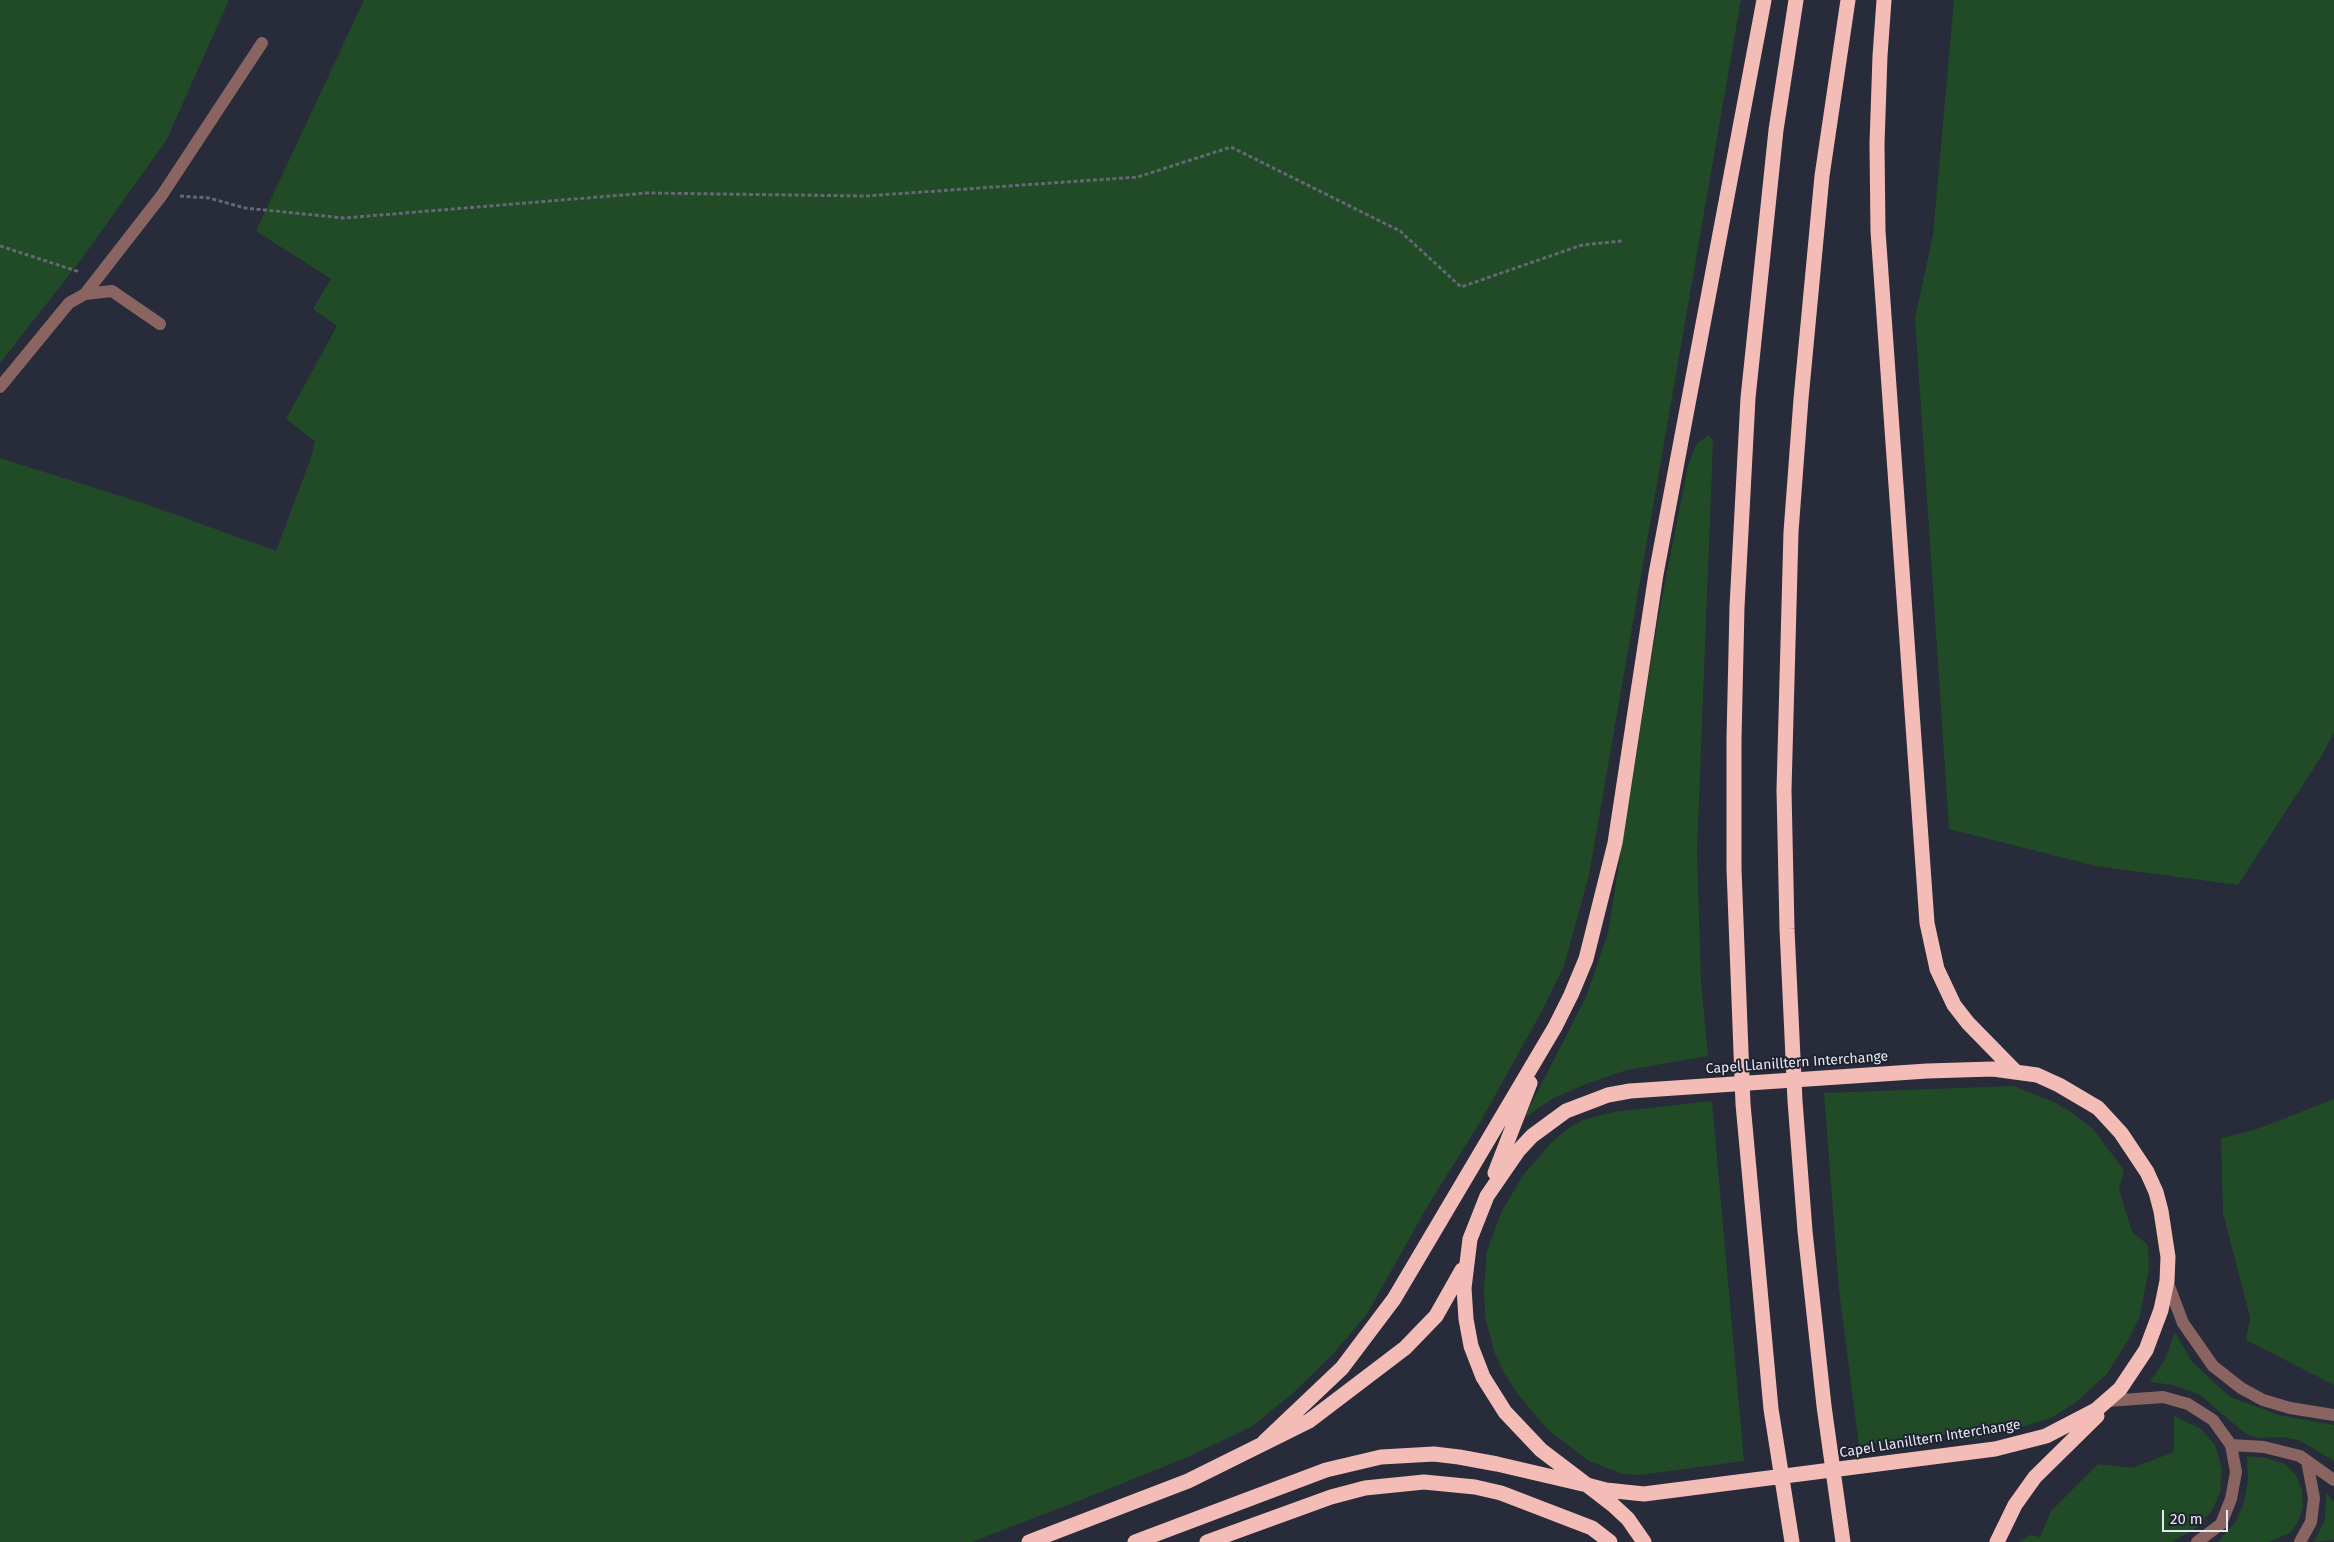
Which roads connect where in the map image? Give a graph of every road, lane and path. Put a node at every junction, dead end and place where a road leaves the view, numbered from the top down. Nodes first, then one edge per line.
1 (1764, 0) edge
2 (1796, 0) edge
3 (1848, 0) edge
4 (1884, 0) edge
5 (262, 43) dead end
6 (162, 195) junction
7 (1622, 241) dead end
8 (0, 246) edge
9 (98, 278) junction
10 (85, 294) junction
11 (160, 324) dead end
12 (0, 387) edge
13 (1555, 1027) junction
14 (2015, 1071) junction
15 (1487, 1196) junction
16 (1466, 1262) junction
17 (2167, 1280) junction
18 (2108, 1400) junction
19 (2334, 1414) edge
20 (1264, 1442) junction
21 (2231, 1445) junction
22 (2307, 1461) junction
23 (2334, 1480) edge
24 (1587, 1485) junction
25 (1029, 1542) edge
26 (1135, 1542) edge
27 (1207, 1542) edge
28 (1610, 1542) edge
29 (1644, 1542) edge
30 (1792, 1542) edge
31 (1843, 1542) edge
32 (1997, 1542) edge
33 (2197, 1542) edge
34 (2300, 1542) edge

1 - 13 highway
2 - 30 highway
3 - 31 highway
4 - 14 highway
5 - 6 lane
6 - 7 path
6 - 9 lane
8 - 9 path
9 - 10 lane
10 - 11 lane
10 - 12 lane
13 - 15 highway
13 - 20 highway
14 - 15 highway, Capel Llanilltern Interchange
14 - 17 highway, Capel Llanilltern Interchange
15 - 16 highway, Capel Llanilltern Interchange
16 - 20 highway
16 - 24 highway, Capel Llanilltern Interchange
17 - 18 highway, Capel Llanilltern Interchange
17 - 19 lane
18 - 21 lane
18 - 24 highway, Capel Llanilltern Interchange
18 - 32 highway
20 - 25 highway
21 - 22 lane
21 - 33 lane
22 - 23 lane
22 - 34 lane
24 - 26 highway
24 - 29 highway
27 - 28 highway

